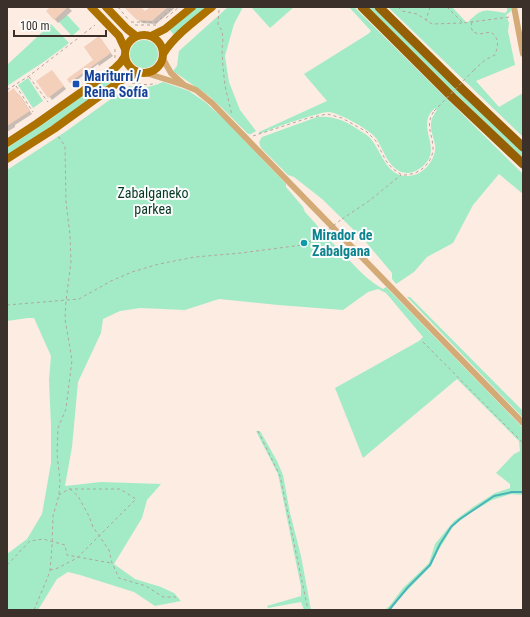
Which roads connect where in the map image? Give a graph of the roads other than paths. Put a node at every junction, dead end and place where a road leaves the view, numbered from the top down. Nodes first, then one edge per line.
1 (91, 7) edge
2 (106, 7) edge
3 (192, 7) edge
4 (362, 7) edge
5 (380, 7) edge
6 (514, 7) edge
7 (215, 8) edge
8 (523, 15) edge
9 (516, 16) junction
10 (136, 36) junction
11 (151, 36) junction
12 (125, 53) junction
13 (523, 54) edge
14 (163, 56) junction
15 (143, 73) junction
16 (184, 85) junction
17 (7, 144) edge
18 (523, 146) edge
19 (7, 159) edge
20 (523, 164) edge
21 (523, 423) edge

1 - 12 main road
2 - 10 main road
3 - 11 main road
4 - 20 highway
5 - 18 highway
6 - 9 street
7 - 14 main road
8 - 9 street
9 - 13 street
10 - 11 main road
10 - 12 main road
11 - 14 main road
12 - 15 main road
12 - 17 main road
14 - 15 main road
14 - 16 street
15 - 16 street
15 - 19 main road
16 - 21 street

